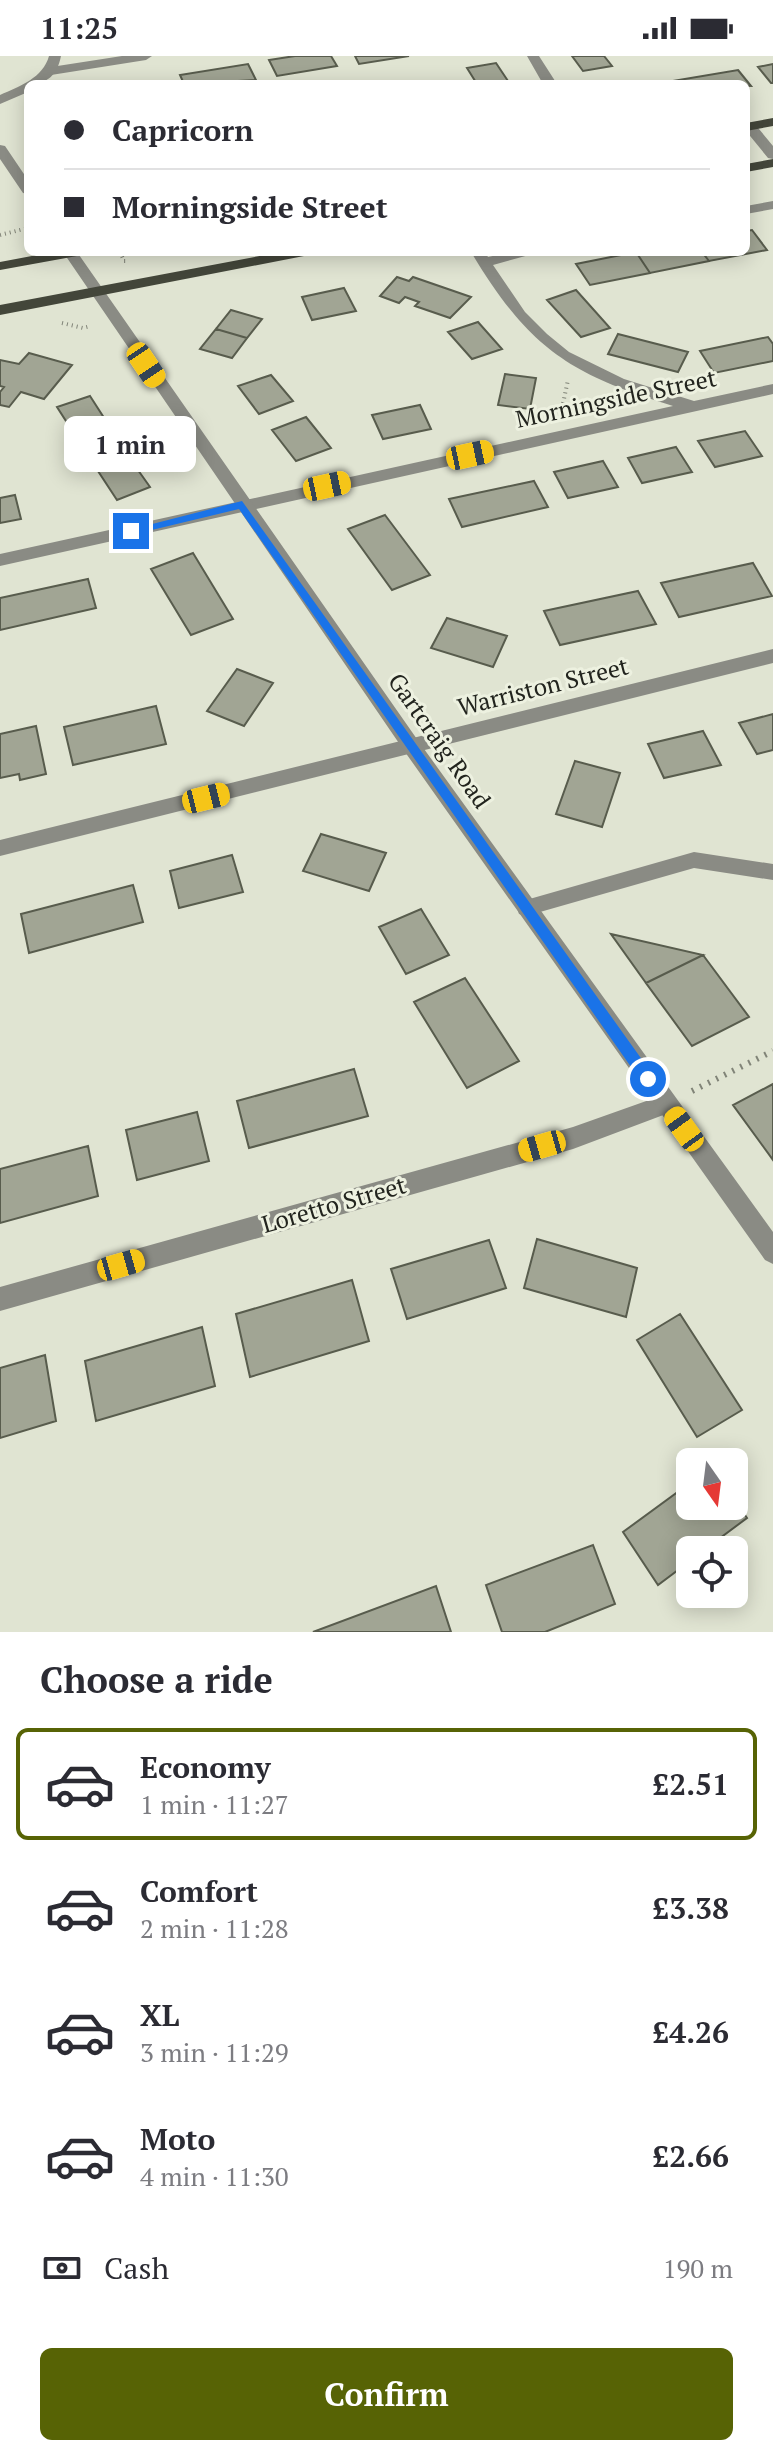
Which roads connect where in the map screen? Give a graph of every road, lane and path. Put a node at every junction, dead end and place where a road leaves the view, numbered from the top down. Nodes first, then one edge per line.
1 (55, 56) edge
2 (146, 56) edge
3 (533, 56) edge
4 (51, 71) junction
5 (38, 80) edge
6 (548, 80) edge
7 (24, 88) edge
8 (0, 100) edge
9 (773, 122) edge
10 (750, 126) edge
11 (750, 129) edge
12 (0, 149) edge
13 (773, 155) edge
14 (773, 163) edge
15 (750, 167) edge
16 (24, 184) edge
17 (773, 205) edge
18 (750, 209) edge
19 (24, 229) edge
20 (0, 235) edge
21 (52, 256) edge
22 (75, 256) edge
23 (283, 256) edge
24 (481, 257) edge
25 (0, 266) edge
26 (96, 292) junction
27 (0, 310) edge
28 (571, 363) junction
29 (770, 394) edge
30 (692, 407) junction
31 (556, 436) junction
32 (242, 505) junction
33 (0, 560) edge
34 (773, 656) edge
35 (412, 747) junction
36 (0, 848) edge
37 (773, 872) edge
38 (526, 908) junction
39 (773, 1051) edge
40 (666, 1104) junction
41 (773, 1252) edge
42 (0, 1299) edge

1 - 4 street
2 - 4 street
3 - 6 street
4 - 5 street
7 - 8 street
9 - 10 main road
11 - 13 street
12 - 16 street
14 - 15 main road
17 - 18 street
19 - 20 path
21 - 25 main road
22 - 26 street, Gartcraig Road
23 - 26 main road
24 - 28 street
26 - 27 main road
26 - 32 street, Gartcraig Road
28 - 30 street
28 - 31 path
29 - 30 street, Morningside Street
30 - 31 street, Morningside Street
31 - 32 street, Morningside Street
32 - 33 street, Morningside Street
32 - 35 street, Gartcraig Road
34 - 35 street, Warriston Street
35 - 36 street, Warriston Street
35 - 38 street, Gartcraig Road
37 - 38 lane
38 - 40 street, Gartcraig Road
39 - 40 path
40 - 41 street, Gartcraig Road
40 - 42 street, Loretto Street

